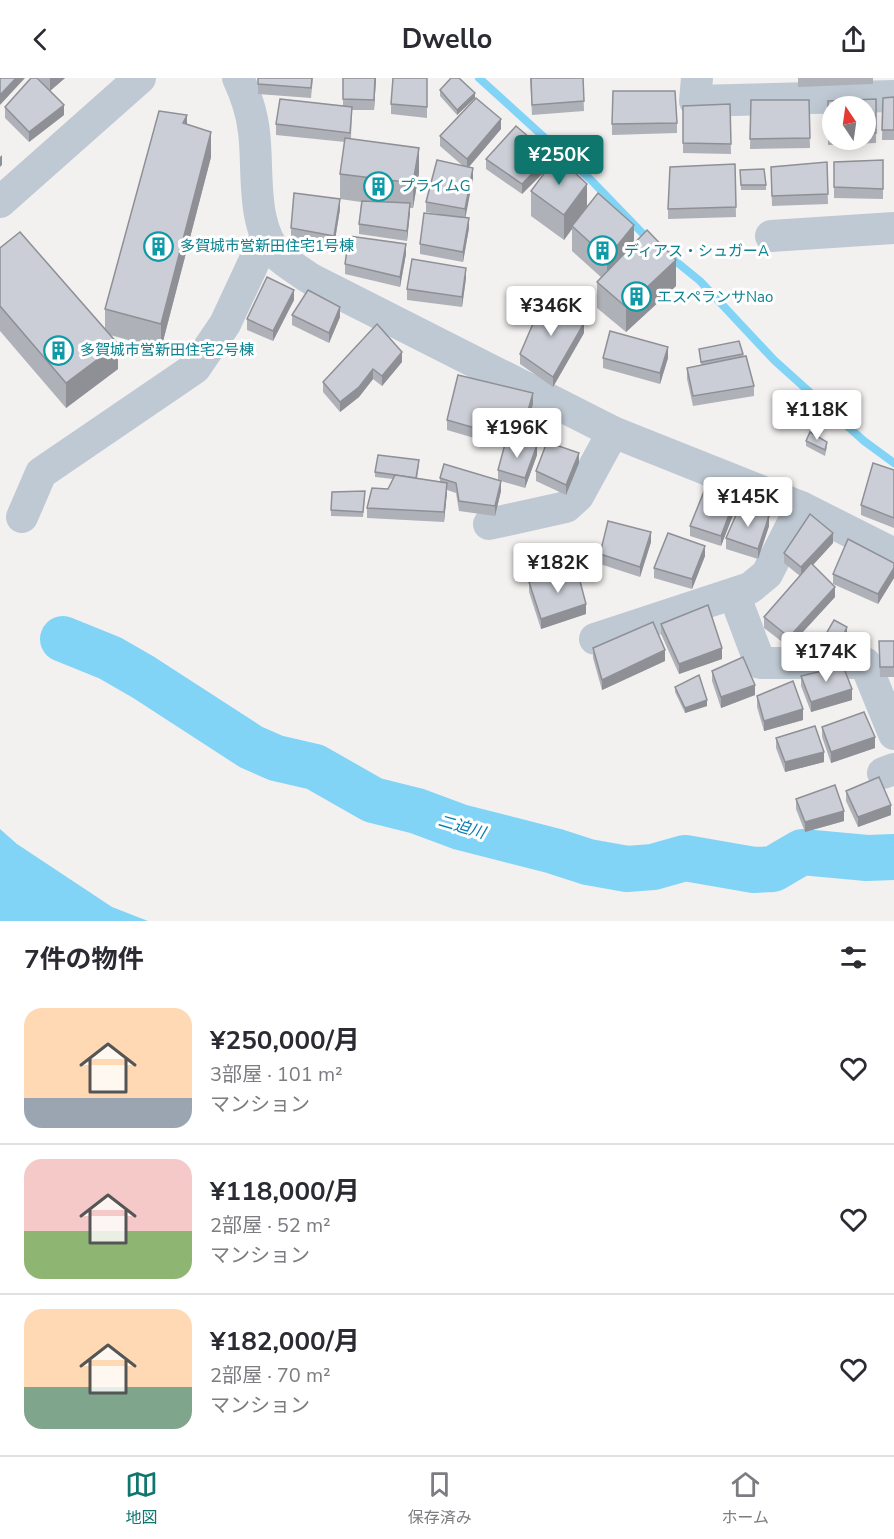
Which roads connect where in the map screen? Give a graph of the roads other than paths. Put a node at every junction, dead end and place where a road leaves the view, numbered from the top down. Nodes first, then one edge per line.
1 (140, 78) edge
2 (238, 78) edge
3 (697, 78) edge
4 (894, 96) edge
5 (0, 202) edge
6 (894, 228) edge
7 (266, 236) junction
8 (771, 236) dead end
9 (613, 432) junction
10 (801, 507) junction
11 (22, 517) dead end
12 (489, 524) dead end
13 (894, 554) edge
14 (734, 594) junction
15 (595, 639) dead end
16 (894, 734) edge

1 - 5 street
2 - 7 street
3 - 4 street
6 - 8 street
7 - 9 street
7 - 11 street
9 - 10 street
9 - 12 street
10 - 13 street
10 - 14 street
14 - 15 street
14 - 16 street

